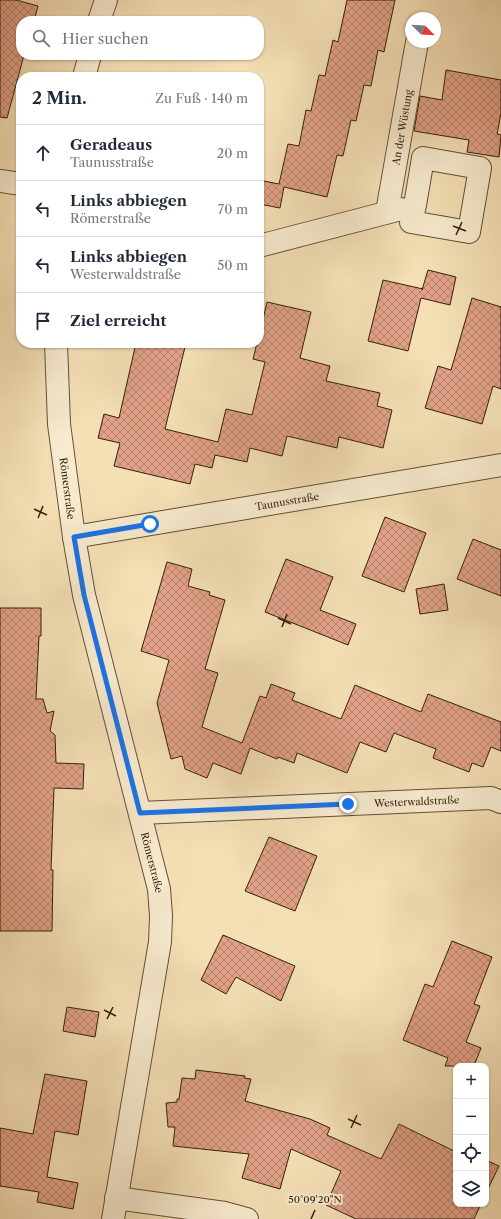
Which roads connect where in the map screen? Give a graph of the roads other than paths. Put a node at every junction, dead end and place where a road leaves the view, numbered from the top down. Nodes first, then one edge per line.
1 (106, 0) edge
2 (101, 16) edge
3 (416, 48) edge
4 (89, 60) edge
5 (85, 72) edge
6 (0, 181) edge
7 (16, 183) edge
8 (416, 205) dead end
9 (387, 212) junction
10 (264, 245) edge
11 (56, 348) edge
12 (501, 465) edge
13 (74, 537) junction
14 (501, 802) edge
15 (140, 813) junction
16 (114, 1209) edge
17 (247, 1219) edge

1 - 2 street
3 - 9 street, An der Wüstung
4 - 5 street
6 - 7 street
8 - 9 street
9 - 10 street
11 - 13 street, Römerstraße
12 - 13 street, Taunusstraße
13 - 15 street, Römerstraße
14 - 15 street, Westerwaldstraße
15 - 16 street, Römerstraße
16 - 17 street

